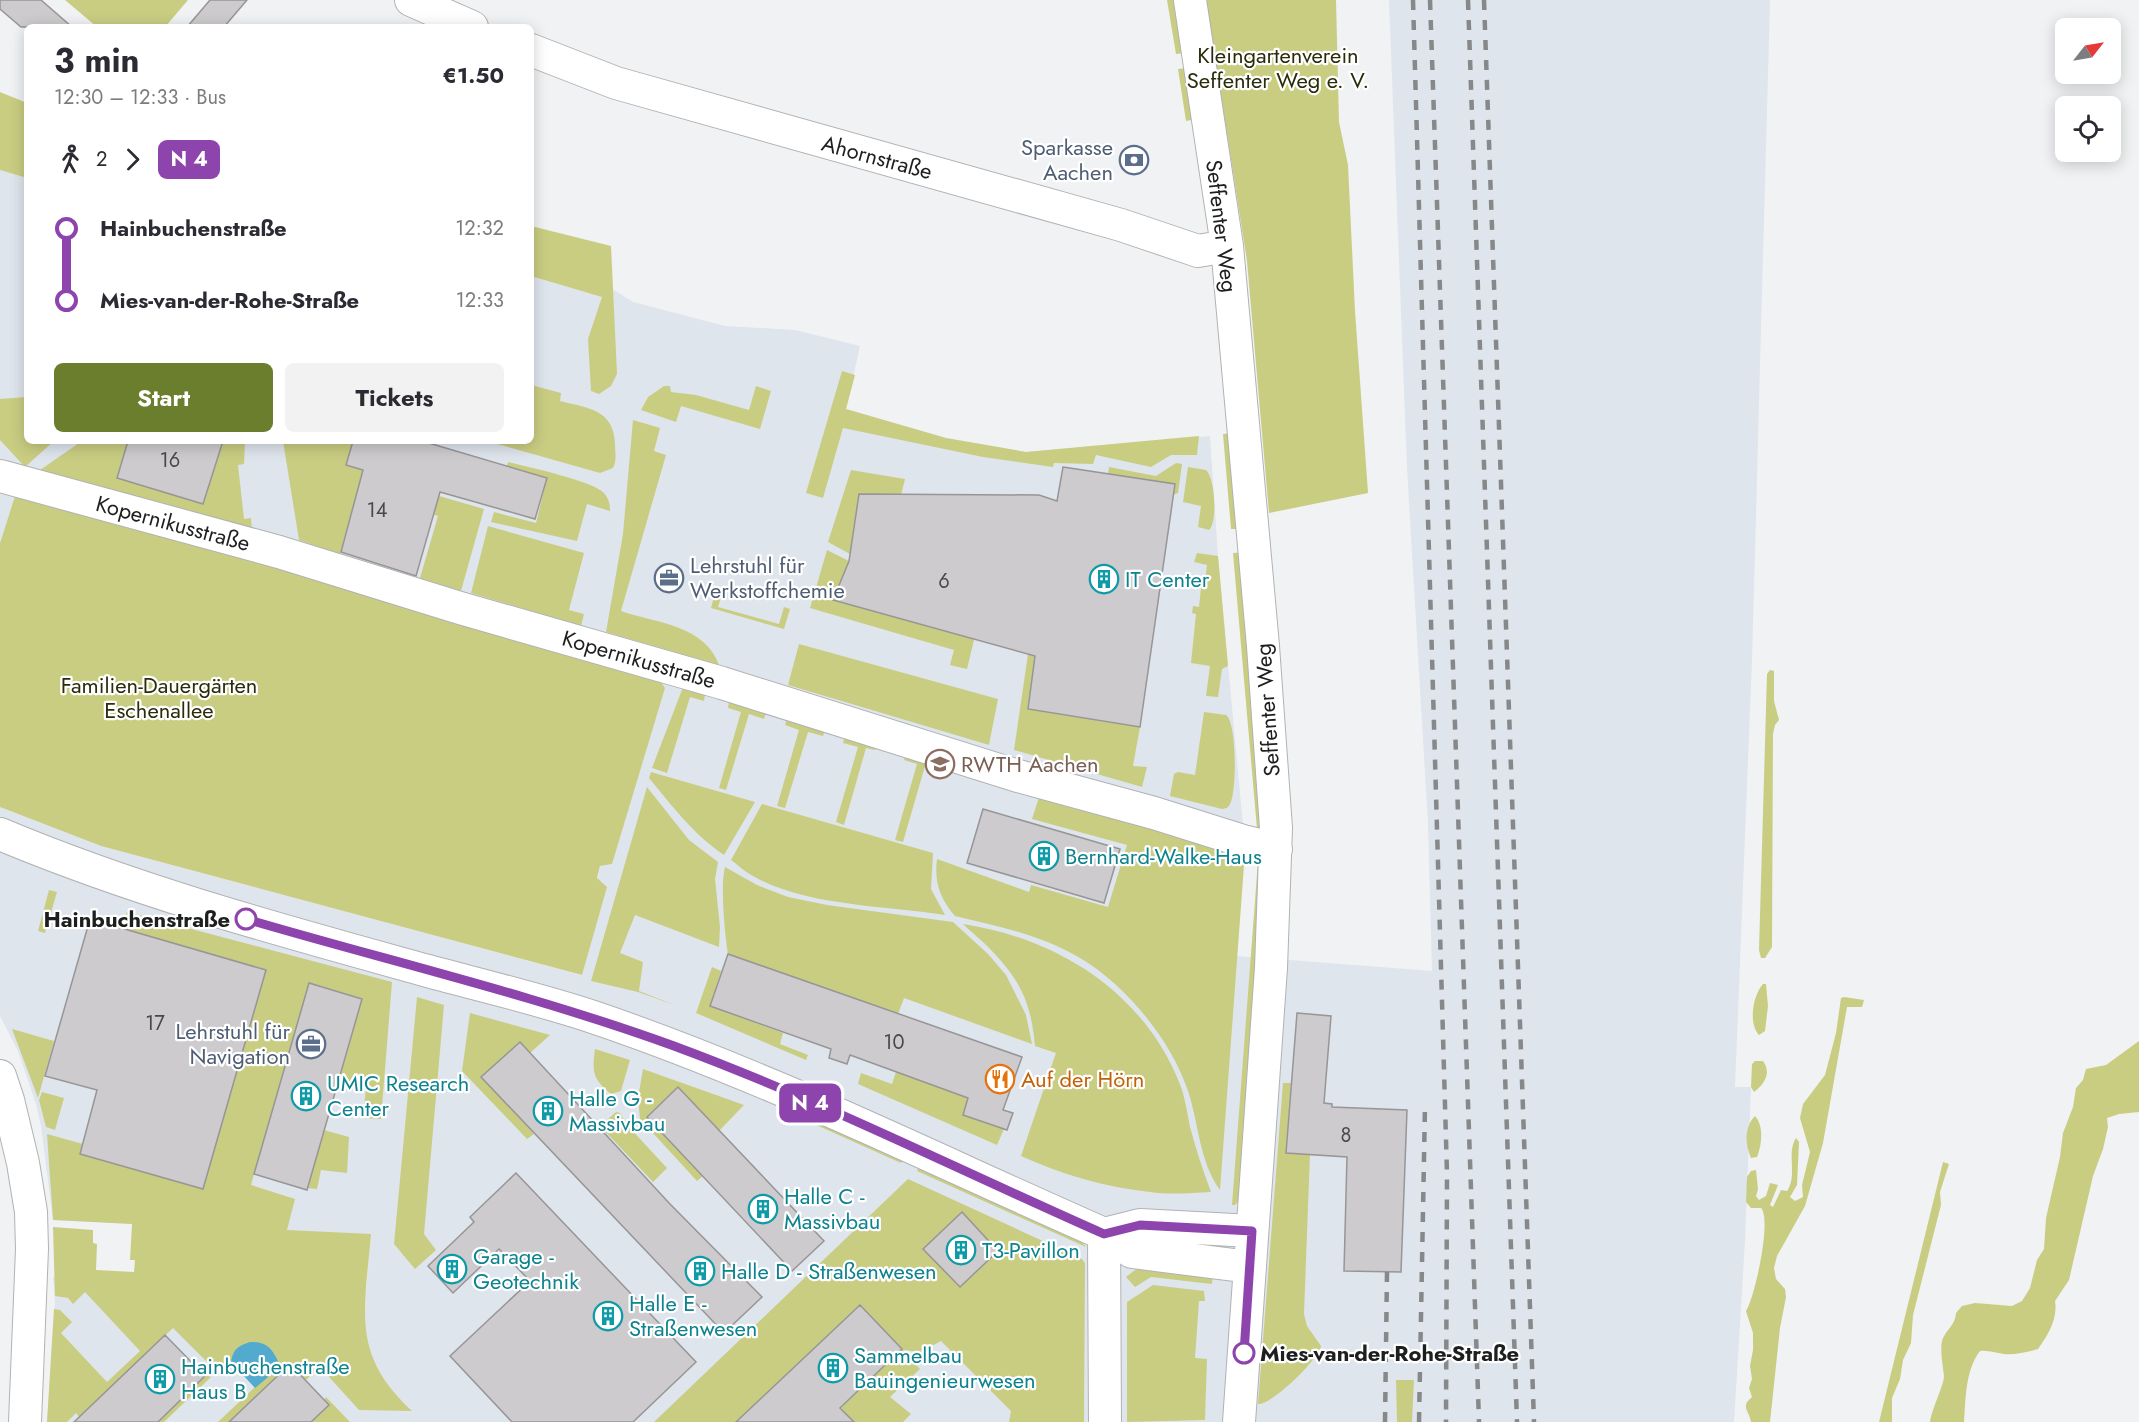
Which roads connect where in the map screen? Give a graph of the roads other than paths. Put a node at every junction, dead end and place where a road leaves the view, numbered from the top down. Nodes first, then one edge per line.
1 (411, 0) edge
2 (1190, 0) edge
3 (465, 24) edge
4 (534, 51) edge
5 (1227, 246) junction
6 (0, 476) edge
7 (0, 834) edge
8 (1276, 849) junction
9 (0, 1077) edge
10 (1252, 1231) junction
11 (1104, 1234) junction
12 (1250, 1267) junction
13 (25, 1422) edge
14 (1105, 1422) edge
15 (1239, 1422) edge

1 - 3 street
2 - 5 street, Seffenter Weg
4 - 5 street, Ahornstraße
5 - 8 street, Seffenter Weg
6 - 8 street, Kopernikusstraße
7 - 11 street
8 - 10 street, Seffenter Weg
9 - 13 street
10 - 11 street
10 - 12 street, Seffenter Weg
11 - 12 street
11 - 14 street
12 - 15 street, Seffenter Weg

